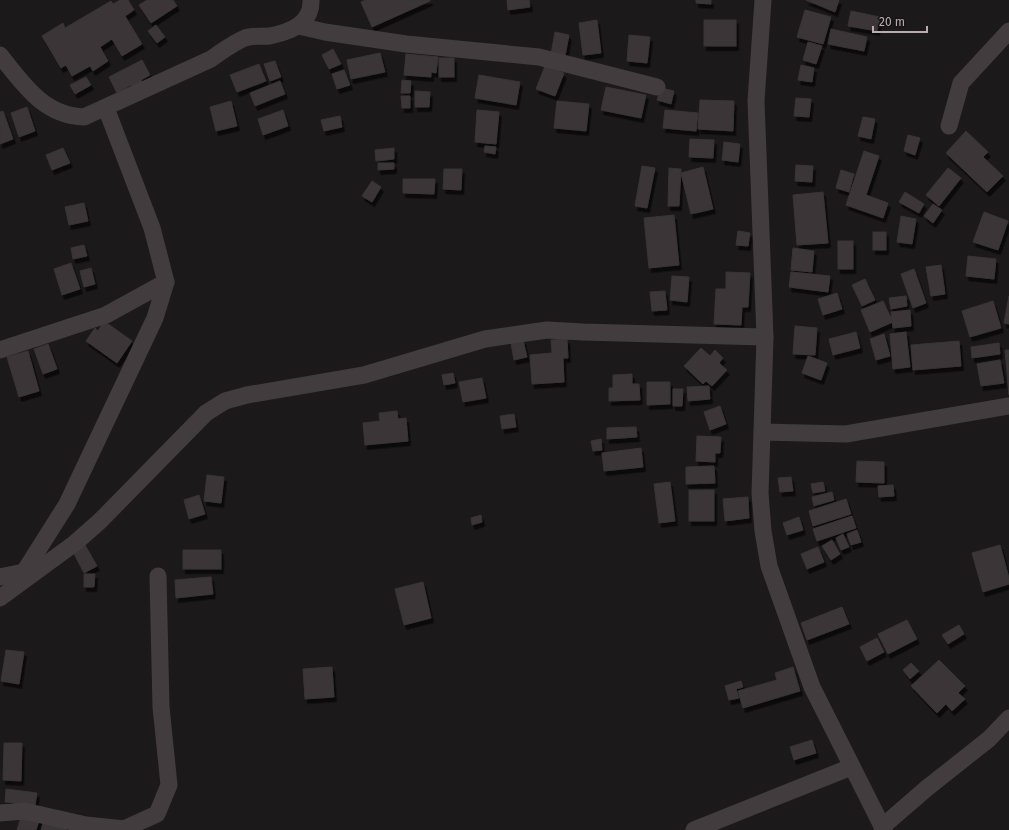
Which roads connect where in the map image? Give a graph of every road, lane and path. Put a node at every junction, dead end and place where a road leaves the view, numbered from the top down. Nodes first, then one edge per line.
1 (311, 0) edge
2 (763, 0) edge
3 (299, 26) junction
4 (1009, 31) edge
5 (0, 56) edge
6 (657, 87) dead end
7 (106, 108) junction
8 (949, 126) dead end
9 (166, 282) junction
10 (765, 338) junction
11 (0, 350) edge
12 (1009, 406) edge
13 (762, 432) junction
14 (24, 572) junction
15 (0, 576) edge
16 (158, 576) dead end
17 (14, 588) junction
18 (0, 598) edge
19 (1009, 718) edge
20 (852, 767) junction
21 (0, 813) edge
22 (883, 828) edge
23 (694, 830) edge

1 - 3 street
2 - 10 street
3 - 6 street
3 - 7 street
4 - 8 street
5 - 7 street
7 - 9 street
9 - 11 street
9 - 14 street
10 - 13 street
10 - 17 street
12 - 13 street
13 - 20 street
14 - 15 street
14 - 17 street
16 - 21 street
17 - 18 street
19 - 22 street
20 - 22 street
20 - 23 street

